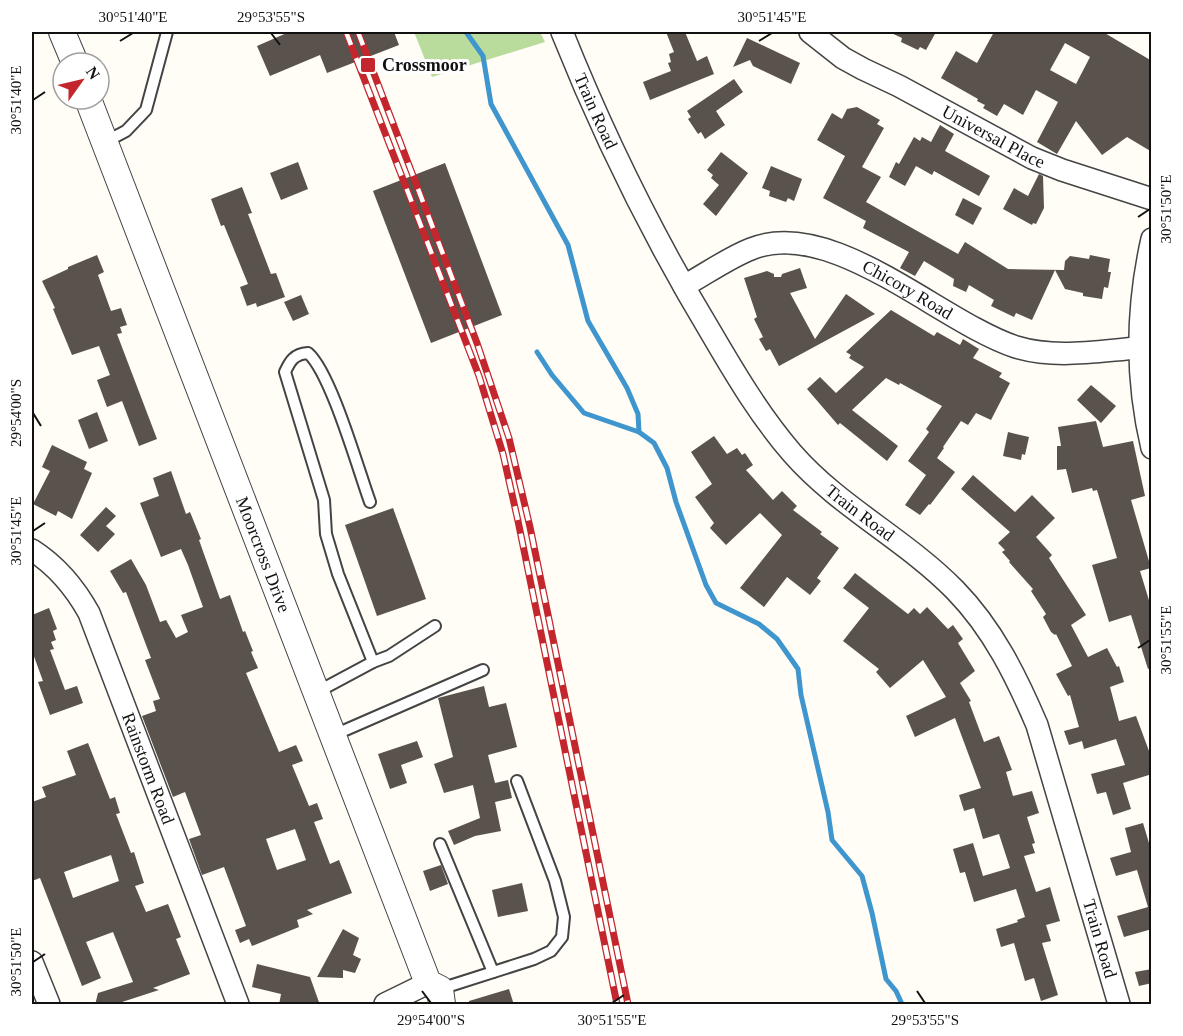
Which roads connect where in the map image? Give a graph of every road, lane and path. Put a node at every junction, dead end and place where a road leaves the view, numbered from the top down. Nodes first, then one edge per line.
1 (63, 32) edge
2 (167, 32) edge
3 (562, 32) edge
4 (810, 32) edge
5 (837, 32) edge
6 (70, 51) edge
7 (843, 58) junction
8 (93, 111) edge
9 (105, 142) junction
10 (1152, 199) edge
11 (1152, 238) edge
12 (684, 286) junction
13 (1146, 299) edge
14 (1138, 348) junction
15 (1152, 448) edge
16 (370, 502) dead end
17 (32, 550) edge
18 (435, 626) dead end
19 (373, 662) junction
20 (483, 670) dead end
21 (317, 692) junction
22 (334, 735) junction
23 (517, 781) dead end
24 (440, 844) dead end
25 (32, 962) edge
26 (493, 972) junction
27 (436, 992) edge
28 (49, 1005) edge
29 (238, 1005) edge
30 (385, 1005) edge
31 (1119, 1005) edge

1 - 6 street
2 - 9 lane
3 - 12 street, Train Road
4 - 7 street, Universal Place
5 - 7 street
7 - 10 street, Universal Place
8 - 9 street, Moorcross Drive
9 - 21 street, Moorcross Drive
11 - 13 street
12 - 14 street, Chicory Road
12 - 31 street, Train Road
13 - 14 street
14 - 15 street
16 - 19 lane
17 - 29 street, Rainstorm Road
18 - 19 lane
19 - 21 lane
20 - 22 lane
21 - 22 street, Moorcross Drive
22 - 27 street, Moorcross Drive
23 - 26 lane
24 - 26 lane
25 - 28 street
26 - 27 lane
27 - 30 street

